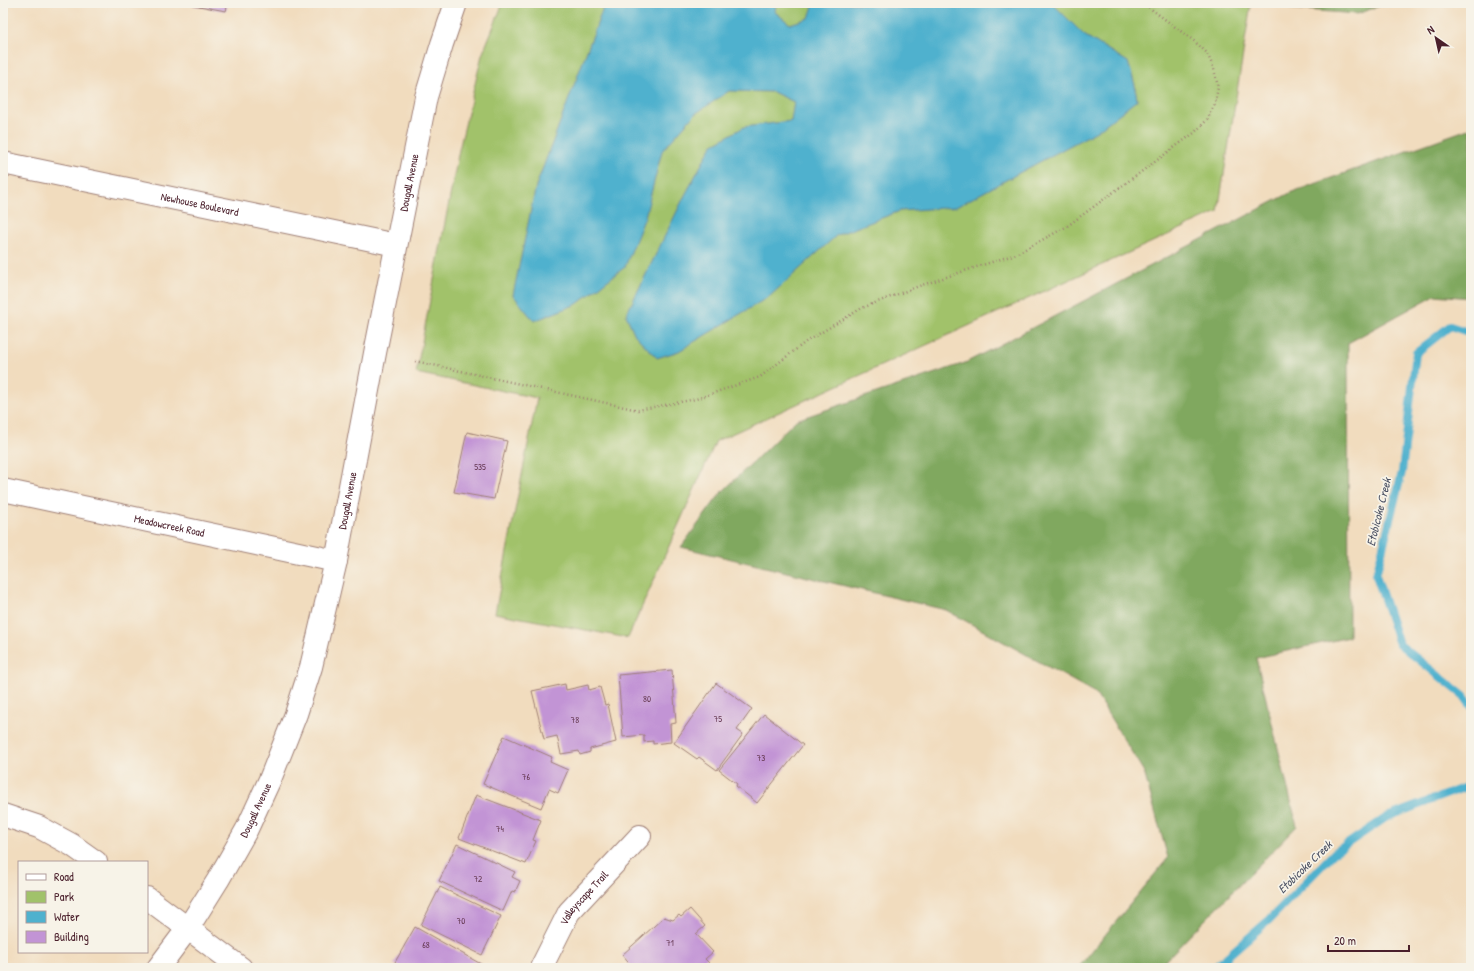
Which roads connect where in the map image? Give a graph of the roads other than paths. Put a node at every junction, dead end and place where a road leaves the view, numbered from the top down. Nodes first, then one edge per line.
1 (456, 3) edge
2 (3, 163) edge
3 (396, 245) junction
4 (3, 490) edge
5 (336, 561) junction
6 (3, 815) edge
7 (640, 836) dead end
8 (95, 861) edge
9 (148, 899) edge
10 (188, 928) junction
11 (158, 968) edge
12 (241, 968) edge
13 (541, 968) edge

1 - 3 street, Dougall Avenue
2 - 3 street, Newhouse Boulevard
3 - 5 street, Dougall Avenue
4 - 5 street, Meadowcreek Road
5 - 10 street, Dougall Avenue
6 - 8 street
7 - 13 street, Valleyscape Trail
9 - 10 street
10 - 11 street, Dougall Avenue
10 - 12 street

